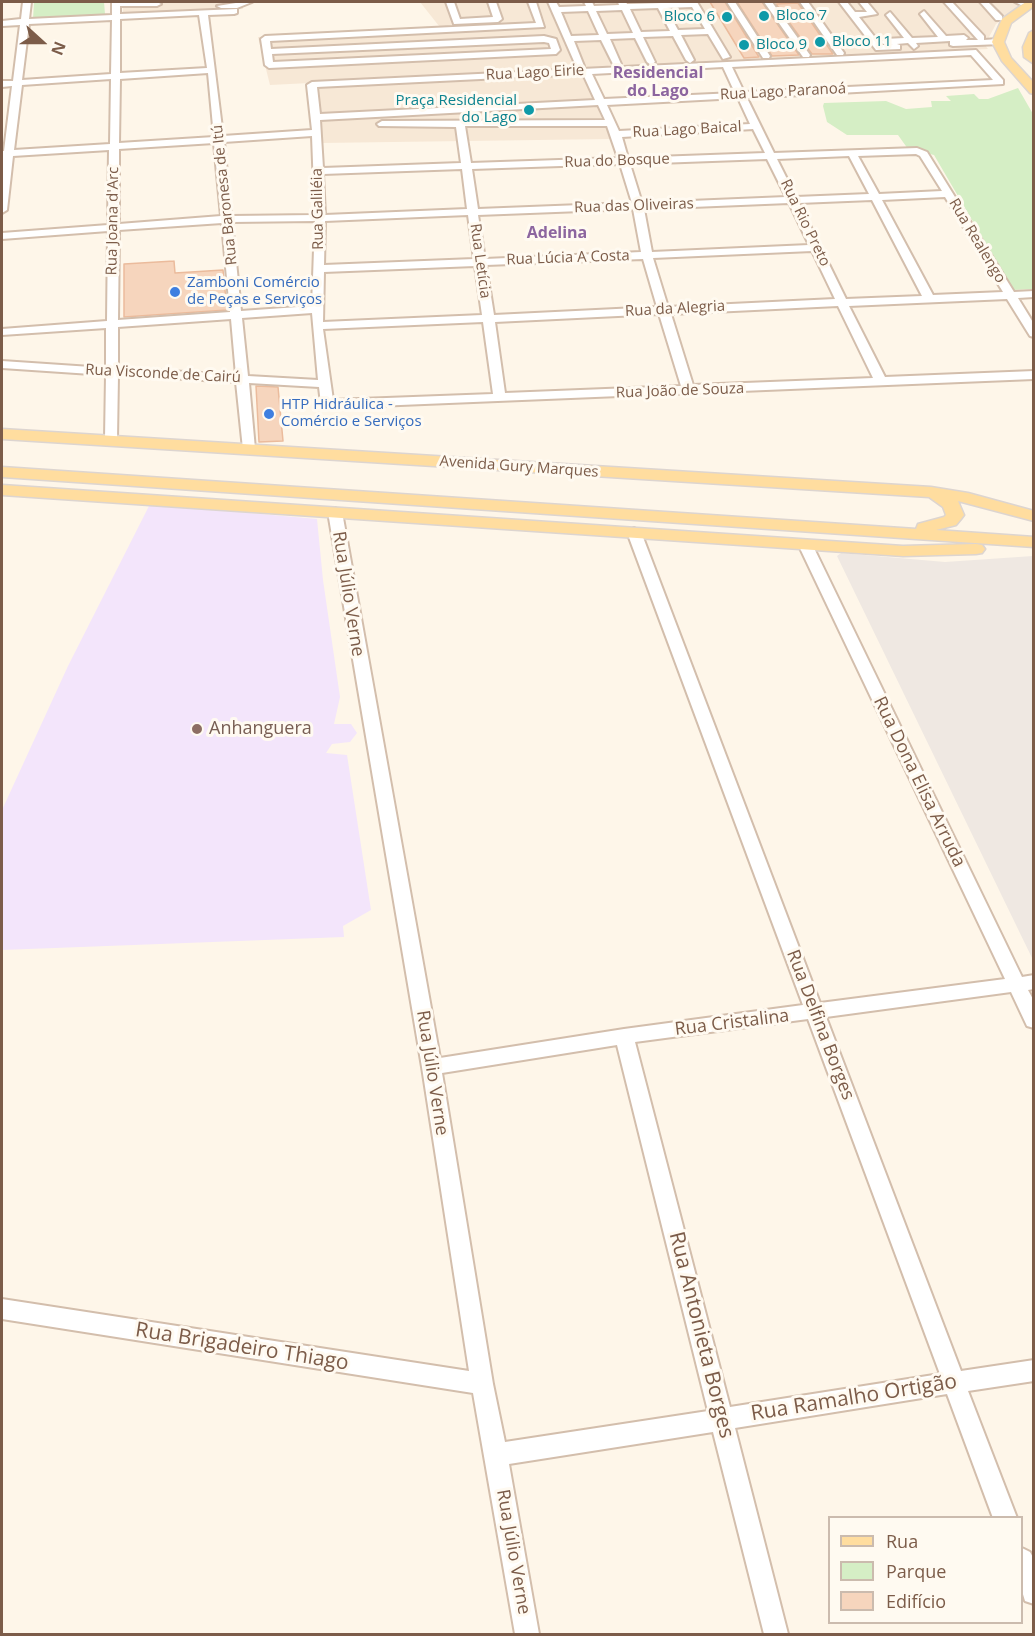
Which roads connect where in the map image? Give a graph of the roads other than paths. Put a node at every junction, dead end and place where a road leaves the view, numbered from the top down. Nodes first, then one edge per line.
1 (27, 2) edge
2 (116, 2) edge
3 (128, 2) edge
4 (248, 2) edge
5 (450, 2) edge
6 (492, 2) edge
7 (532, 2) edge
8 (733, 2) edge
9 (768, 2) edge
10 (804, 2) edge
11 (843, 2) edge
12 (863, 2) edge
13 (948, 2) edge
14 (984, 2) edge
15 (1024, 2) edge
16 (694, 3) edge
17 (624, 4) edge
18 (660, 4) edge
19 (590, 5) edge
20 (554, 6) edge
21 (234, 11) dead end
22 (203, 12) junction
23 (924, 14) dead end
24 (854, 15) junction
25 (890, 15) dead end
26 (116, 16) junction
27 (999, 18) dead end
28 (24, 21) junction
29 (2, 23) edge
30 (418, 31) junction
31 (711, 32) junction
32 (676, 33) junction
33 (1034, 33) edge
34 (638, 35) junction
35 (604, 37) junction
36 (568, 39) junction
37 (946, 42) junction
38 (912, 43) junction
39 (998, 44) junction
40 (422, 45) junction
41 (267, 52) junction
42 (840, 53) dead end
43 (806, 55) dead end
44 (766, 56) dead end
45 (424, 59) junction
46 (690, 60) dead end
47 (726, 61) junction
48 (1034, 61) edge
49 (651, 62) dead end
50 (616, 64) dead end
51 (563, 67) dead end
52 (583, 68) junction
53 (212, 70) junction
54 (428, 74) junction
55 (115, 76) junction
56 (1021, 76) junction
57 (18, 82) junction
58 (316, 82) junction
59 (1000, 82) joint
60 (1034, 83) edge
61 (2, 84) edge
62 (1034, 91) edge
63 (741, 94) junction
64 (599, 102) junction
65 (609, 123) junction
66 (459, 124) junction
67 (316, 125) junction
68 (758, 126) junction
69 (616, 134) junction
70 (219, 139) junction
71 (114, 146) junction
72 (917, 151) joint
73 (852, 153) junction
74 (5, 154) edge
75 (773, 156) junction
76 (624, 160) junction
77 (466, 166) junction
78 (318, 171) junction
79 (948, 194) junction
80 (875, 197) junction
81 (794, 200) junction
82 (638, 206) junction
83 (2, 210) edge
84 (473, 212) junction
85 (320, 218) junction
86 (227, 219) junction
87 (113, 228) junction
88 (2, 236) edge
89 (817, 248) junction
90 (647, 255) junction
91 (480, 262) junction
92 (319, 269) junction
93 (1034, 294) edge
94 (1009, 295) junction
95 (929, 298) junction
96 (843, 302) junction
97 (318, 309) junction
98 (664, 310) junction
99 (236, 314) junction
100 (488, 317) junction
101 (112, 324) junction
102 (317, 326) junction
103 (2, 332) edge
104 (1034, 334) edge
105 (2, 365) edge
106 (112, 371) junction
107 (1034, 375) edge
108 (243, 379) junction
109 (881, 382) junction
110 (325, 384) junction
111 (688, 390) junction
112 (500, 398) junction
113 (327, 404) joint
114 (2, 434) edge
115 (111, 439) junction
116 (249, 449) junction
117 (2, 459) edge
118 (2, 472) edge
119 (2, 489) edge
120 (931, 492) junction
121 (334, 512) junction
122 (1034, 516) edge
123 (950, 521) junction
124 (763, 522) junction
125 (1034, 527) edge
126 (857, 528) junction
127 (634, 532) junction
128 (672, 535) junction
129 (805, 544) junction
130 (1034, 544) edge
131 (1025, 983) edge
132 (815, 1012) junction
133 (1034, 1021) edge
134 (624, 1036) junction
135 (432, 1067) junction
136 (2, 1309) edge
137 (1034, 1370) edge
138 (954, 1382) junction
139 (482, 1384) junction
140 (722, 1419) junction
141 (496, 1455) junction
142 (1004, 1516) edge
143 (1023, 1563) edge
144 (1034, 1592) edge
145 (527, 1635) edge
146 (776, 1635) edge

1 - 28 street
2 - 3 street
2 - 26 street, Rua Joana d'Arc
3 - 4 street
5 - 6 street
7 - 30 street
8 - 44 street
9 - 43 street
10 - 42 street
11 - 24 street
12 - 24 street
13 - 37 street
14 - 27 street
15 - 39 main road
16 - 18 street
16 - 31 street, Rua Rio Preto
17 - 18 street
17 - 19 street
17 - 34 street
18 - 32 street
19 - 20 street
19 - 35 street
20 - 36 street
21 - 22 street
22 - 26 street
22 - 53 street, Rua Baronesa de Itú
23 - 37 street
24 - 38 street
25 - 38 street
26 - 28 street
26 - 55 street, Rua Joana d'Arc
28 - 29 street
28 - 57 street
30 - 40 street
30 - 41 street
31 - 32 street
31 - 47 street, Rua Rio Preto
32 - 34 street
32 - 46 street
33 - 48 main road
34 - 35 street
34 - 49 street
35 - 36 street
35 - 50 street
36 - 52 street
37 - 38 street
37 - 39 street
39 - 56 main road
40 - 41 street
40 - 45 street
40 - 45 street
41 - 45 street
45 - 54 street
47 - 52 street, Rua Lago Eirie
47 - 59 street, Rua Lago Eirie
47 - 63 street, Rua Rio Preto
51 - 54 street
52 - 58 street, Rua Lago Eirie
52 - 64 street
53 - 55 street
53 - 70 street, Rua Baronesa de Itú
54 - 58 street
55 - 57 street
55 - 71 street, Rua Joana d'Arc
56 - 60 main road
56 - 62 main road
57 - 61 street
57 - 74 street
58 - 67 street, Rua Galiléia
59 - 63 street, Rua Lago Paranoá
63 - 64 street, Rua Lago Paranoá
63 - 68 street, Rua Rio Preto
64 - 65 street
64 - 67 street, Rua Lago Paranoá
65 - 66 street, Rua Lago Baical
65 - 69 street
66 - 67 street, Rua Lago Baical
66 - 77 street, Rua Letícia
67 - 70 street
67 - 78 street, Rua Galiléia
68 - 69 street, Rua Lago Baical
68 - 75 street, Rua Rio Preto
69 - 76 street
70 - 71 street
70 - 86 street, Rua Baronesa de Itú
71 - 74 street
71 - 87 street, Rua Joana d'Arc
72 - 73 street, Rua do Bosque
72 - 79 street, Rua Realengo
73 - 75 street, Rua do Bosque
73 - 80 street
74 - 83 street
75 - 76 street, Rua do Bosque
75 - 81 street, Rua Rio Preto
76 - 77 street, Rua do Bosque
76 - 82 street
77 - 78 street, Rua do Bosque
77 - 84 street, Rua Letícia
78 - 85 street, Rua Galiléia
79 - 80 street, Rua das Oliveiras
79 - 94 street, Rua Realengo
80 - 81 street, Rua das Oliveiras
80 - 95 street
81 - 82 street, Rua das Oliveiras
81 - 89 street, Rua Rio Preto
82 - 84 street, Rua das Oliveiras
82 - 90 street
84 - 85 street, Rua das Oliveiras
84 - 91 street, Rua Letícia
85 - 86 street, Rua das Oliveiras
85 - 92 street, Rua Galiléia
86 - 87 street, Rua das Oliveiras
86 - 99 street, Rua Baronesa de Itú
87 - 88 street, Rua das Oliveiras
87 - 101 street, Rua Joana d'Arc
89 - 90 street, Rua Lúcia A Costa
89 - 96 street, Rua Rio Preto
90 - 91 street, Rua Lúcia A Costa
90 - 98 street
91 - 92 street, Rua Lúcia A Costa
91 - 100 street, Rua Letícia
92 - 97 street, Rua Galiléia
93 - 94 street, Rua da Alegria
94 - 95 street, Rua da Alegria
94 - 104 street, Rua Realengo
95 - 96 street, Rua da Alegria
96 - 98 street, Rua da Alegria
96 - 109 street, Rua Rio Preto
97 - 99 street
97 - 102 street, Rua Galiléia
98 - 100 street, Rua da Alegria
98 - 111 street
99 - 101 street
99 - 108 street, Rua Baronesa de Itú
100 - 102 street, Rua da Alegria
100 - 112 street, Rua Letícia
101 - 103 street
101 - 106 street, Rua Joana d'Arc
102 - 110 street, Rua Galiléia
105 - 106 street, Rua Visconde de Cairú
106 - 108 street, Rua Visconde de Cairú
106 - 115 street, Rua Joana d'Arc
107 - 109 street, Rua João de Souza
108 - 110 street, Rua Visconde de Cairú
108 - 116 street, Rua Baronesa de Itú
109 - 111 street, Rua João de Souza
110 - 113 street, Rua Galiléia
111 - 112 street, Rua João de Souza
112 - 113 street, Rua João de Souza
114 - 115 main road, Avenida Gury Marques
115 - 116 main road, Avenida Gury Marques
116 - 120 main road, Avenida Gury Marques
117 - 123 main road, Avenida Gury Marques
118 - 124 main road
119 - 121 main road
120 - 122 main road, Avenida Gury Marques
120 - 123 main road
121 - 127 main road
121 - 135 street, Rua Júlio Verne
123 - 125 main road, Avenida Gury Marques
123 - 126 main road
124 - 126 main road
124 - 128 main road
126 - 130 main road
127 - 128 main road
127 - 132 street, Rua Delfina Borges
128 - 129 main road
129 - 130 main road
129 - 131 street, Rua Dona Elisa Arruda
131 - 132 street, Rua Cristalina
131 - 133 street, Rua Dona Elisa Arruda
132 - 134 street, Rua Cristalina
132 - 138 street, Rua Delfina Borges
134 - 135 street, Rua Cristalina
134 - 140 street, Rua Antonieta Borges
135 - 139 street, Rua Júlio Verne
136 - 139 street, Rua Brigadeiro Thiago
137 - 138 street, Rua Ramalho Ortigão
138 - 140 street, Rua Ramalho Ortigão
138 - 142 street, Rua Delfina Borges
139 - 141 street, Rua Júlio Verne
140 - 141 street, Rua Ramalho Ortigão
140 - 146 street, Rua Antonieta Borges
141 - 145 street, Rua Júlio Verne
143 - 144 street

